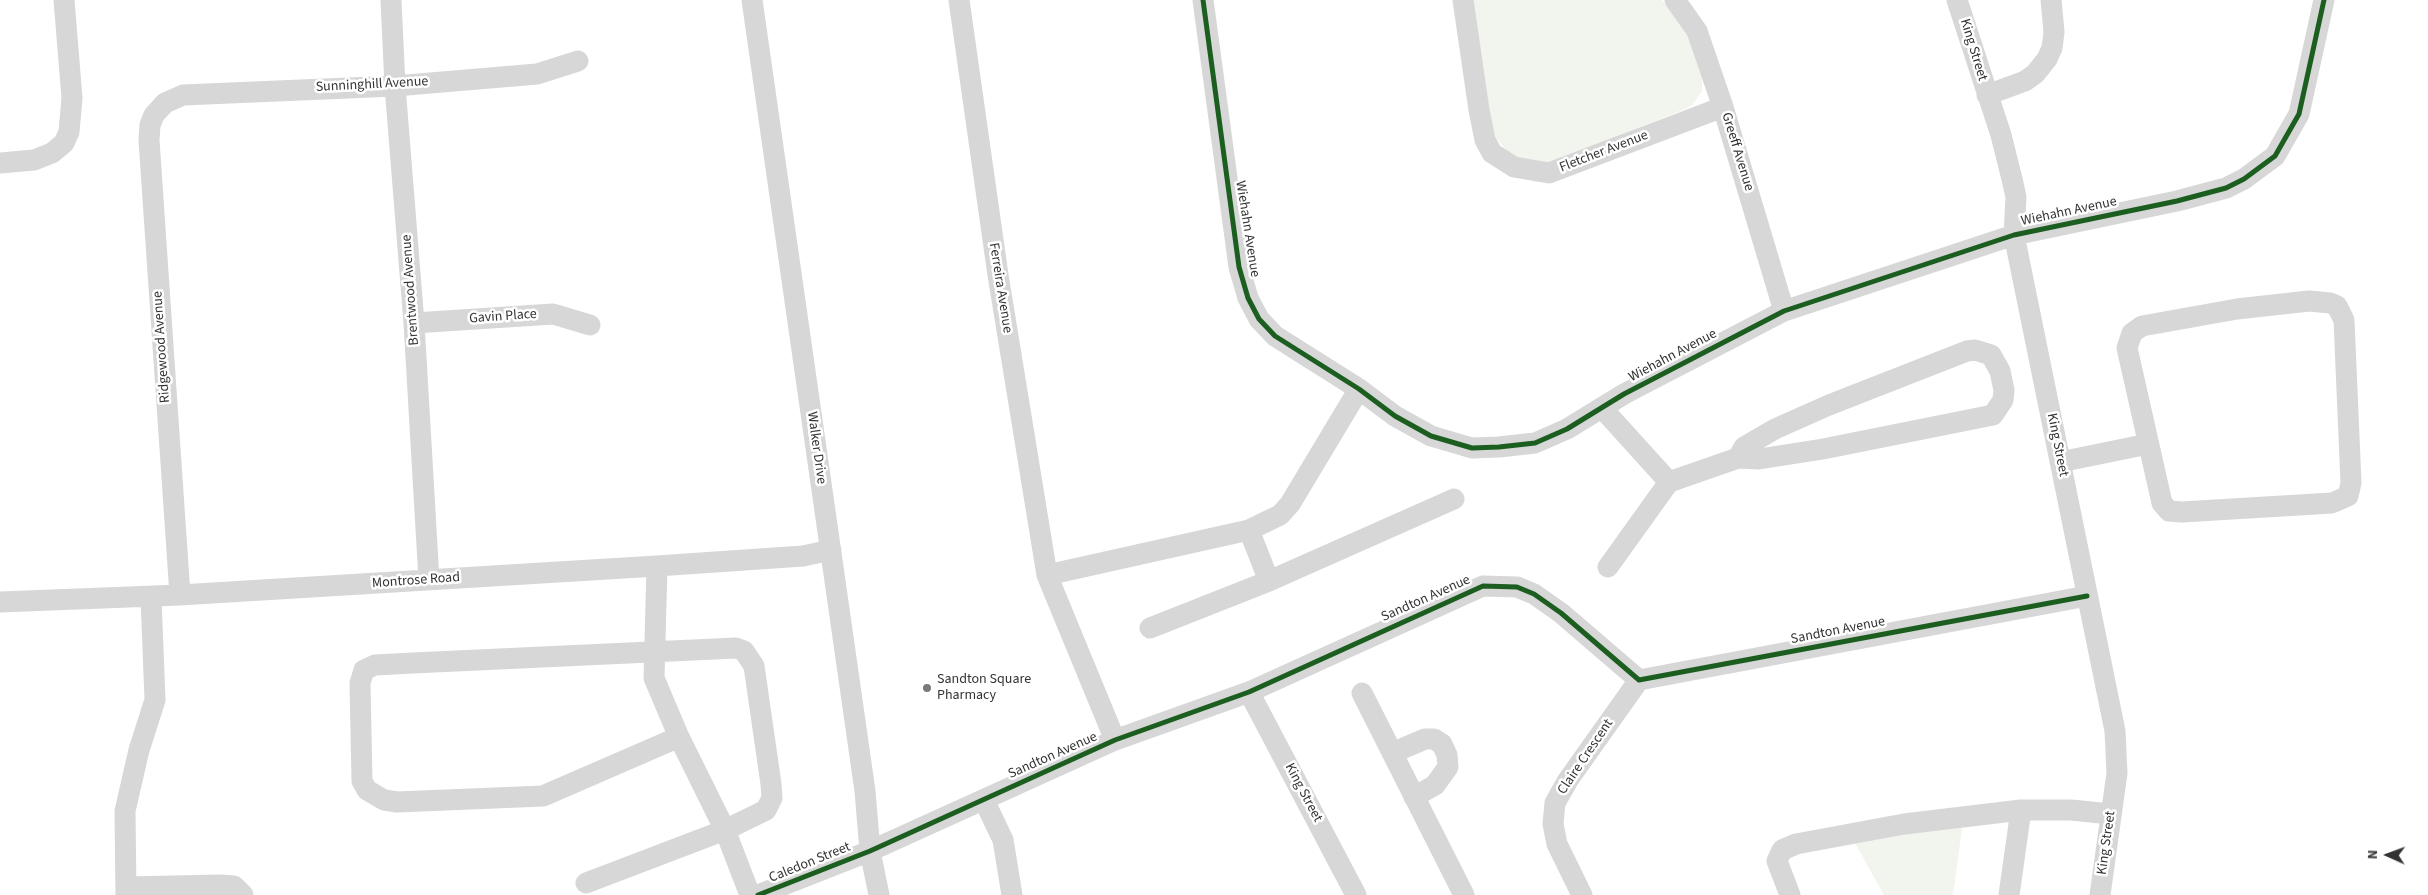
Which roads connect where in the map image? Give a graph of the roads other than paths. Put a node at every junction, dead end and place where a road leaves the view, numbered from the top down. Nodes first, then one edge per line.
1 (64, 0) edge
2 (391, 0) edge
3 (752, 0) edge
4 (959, 0) edge
5 (1203, 0) edge
6 (1463, 0) edge
7 (1675, 0) edge
8 (1958, 0) edge
9 (2051, 0) edge
10 (2324, 0) edge
11 (578, 61) dead end
12 (395, 86) junction
13 (1987, 95) junction
14 (165, 103) joint
15 (1723, 107) junction
16 (0, 163) edge
17 (2014, 236) junction
18 (1784, 311) junction
19 (414, 323) junction
20 (590, 325) dead end
21 (1359, 389) junction
22 (1602, 408) junction
23 (2148, 444) junction
24 (1738, 458) junction
25 (2060, 462) junction
26 (1669, 482) junction
27 (1454, 499) dead end
28 (1249, 530) junction
29 (831, 550) junction
30 (657, 566) junction
31 (1608, 567) dead end
32 (1047, 575) junction
33 (429, 580) junction
34 (1269, 581) junction
35 (180, 596) junction
36 (2087, 596) junction
37 (151, 597) junction
38 (0, 602) edge
39 (1150, 628) dead end
40 (655, 652) junction
41 (1639, 680) junction
42 (1249, 692) junction
43 (1362, 693) dead end
44 (679, 737) junction
45 (1115, 740) junction
46 (1392, 753) junction
47 (1414, 797) junction
48 (984, 800) junction
49 (2021, 810) junction
50 (2111, 814) junction
51 (725, 830) junction
52 (870, 851) junction
53 (586, 883) dead end
54 (126, 891) edge
55 (243, 895) edge
56 (750, 895) edge
57 (758, 895) edge
58 (879, 895) edge
59 (1012, 895) edge
60 (1356, 895) edge
61 (1464, 895) edge
62 (1582, 895) edge
63 (1790, 895) edge
64 (2009, 895) edge
65 (2100, 895) edge

1 - 16 street
2 - 12 street, Brentwood Avenue
3 - 29 street, Walker Drive
4 - 32 street, Ferreira Avenue
5 - 21 street, Wiehahn Avenue
6 - 15 street, Fletcher Avenue
7 - 15 street, Greeff Avenue
8 - 13 street, King Street
9 - 13 street
10 - 17 street, Wiehahn Avenue
11 - 12 street, Sunninghill Avenue
12 - 14 street, Sunninghill Avenue
12 - 19 street, Brentwood Avenue
13 - 17 street, King Street
14 - 35 street, Ridgewood Avenue
15 - 18 street, Greeff Avenue
17 - 18 street, Wiehahn Avenue
17 - 25 street, King Street
18 - 22 street, Wiehahn Avenue
19 - 20 street, Gavin Place
19 - 33 street, Brentwood Avenue
21 - 22 street, Wiehahn Avenue
21 - 28 street
22 - 26 street
23 - 23 street
23 - 25 street
24 - 24 street
24 - 26 street
25 - 36 street, King Street
26 - 31 street
27 - 34 street
28 - 32 street
28 - 34 street
29 - 30 street, Montrose Road
29 - 52 street, Walker Drive
30 - 33 street, Montrose Road
30 - 40 street
32 - 45 street, Ferreira Avenue
33 - 35 street, Montrose Road
34 - 39 street
35 - 37 street, Montrose Road
36 - 41 street, Sandton Avenue
36 - 50 street, King Street
37 - 38 street, Montrose Road
37 - 54 street
40 - 44 street
40 - 44 street
40 - 51 street
41 - 42 street, Sandton Avenue
41 - 62 street, Claire Crescent
42 - 45 street, Sandton Avenue
42 - 60 street, King Street
43 - 46 street
44 - 51 street
45 - 48 street, Sandton Avenue
46 - 47 street
46 - 47 street
47 - 61 street
48 - 52 street, Sandton Avenue
48 - 59 street
49 - 50 street
49 - 63 street
49 - 64 street
50 - 65 street, King Street
51 - 53 street
51 - 56 street
52 - 57 street, Caledon Street
52 - 58 street, Walker Drive
54 - 55 street

